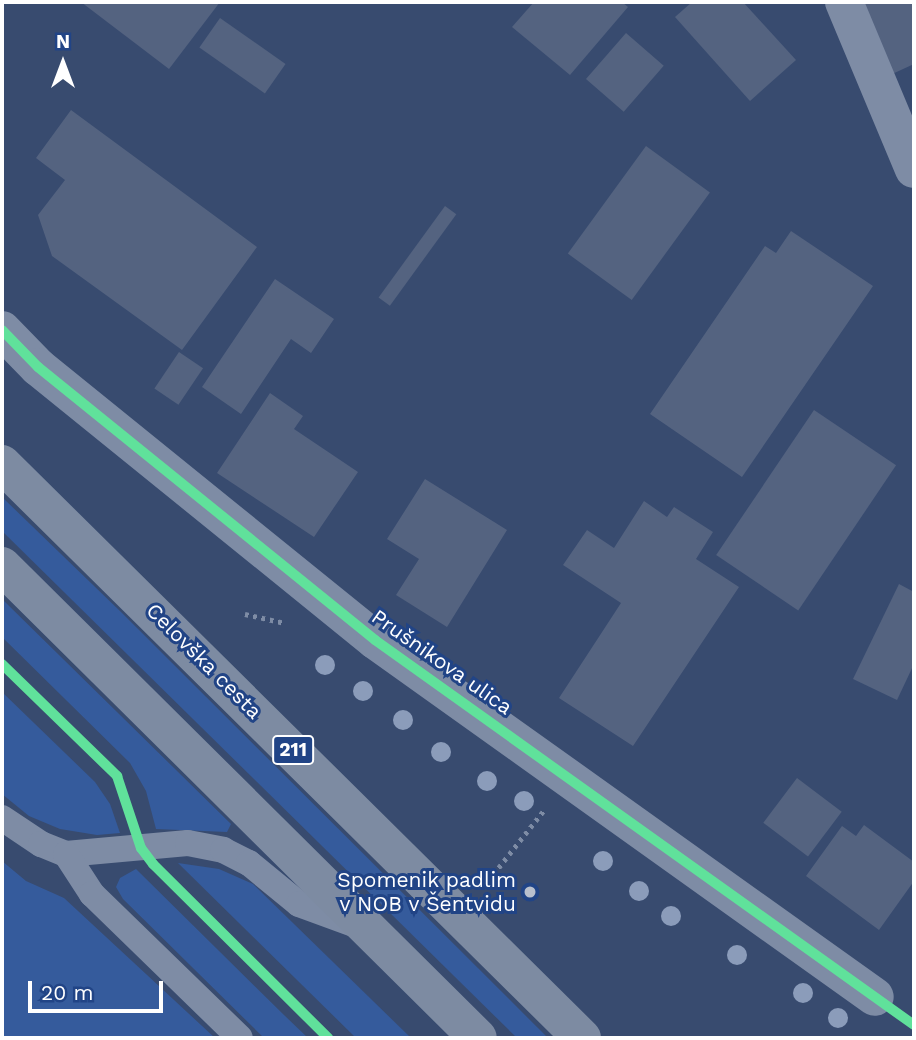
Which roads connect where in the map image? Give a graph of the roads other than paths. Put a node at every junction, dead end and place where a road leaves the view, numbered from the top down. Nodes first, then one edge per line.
1 (844, 2) edge
2 (914, 169) edge
3 (4, 332) edge
4 (2, 464) edge
5 (2, 566) edge
6 (2, 818) edge
7 (66, 855) junction
8 (368, 929) junction
9 (875, 997) dead end
10 (240, 1038) edge
11 (478, 1038) edge
12 (582, 1038) edge

1 - 2 street
3 - 9 street, Prušnikova ulica
4 - 12 main road, Celovška cesta / 211
5 - 8 main road
6 - 7 lane
7 - 8 lane
7 - 10 lane
8 - 11 main road

